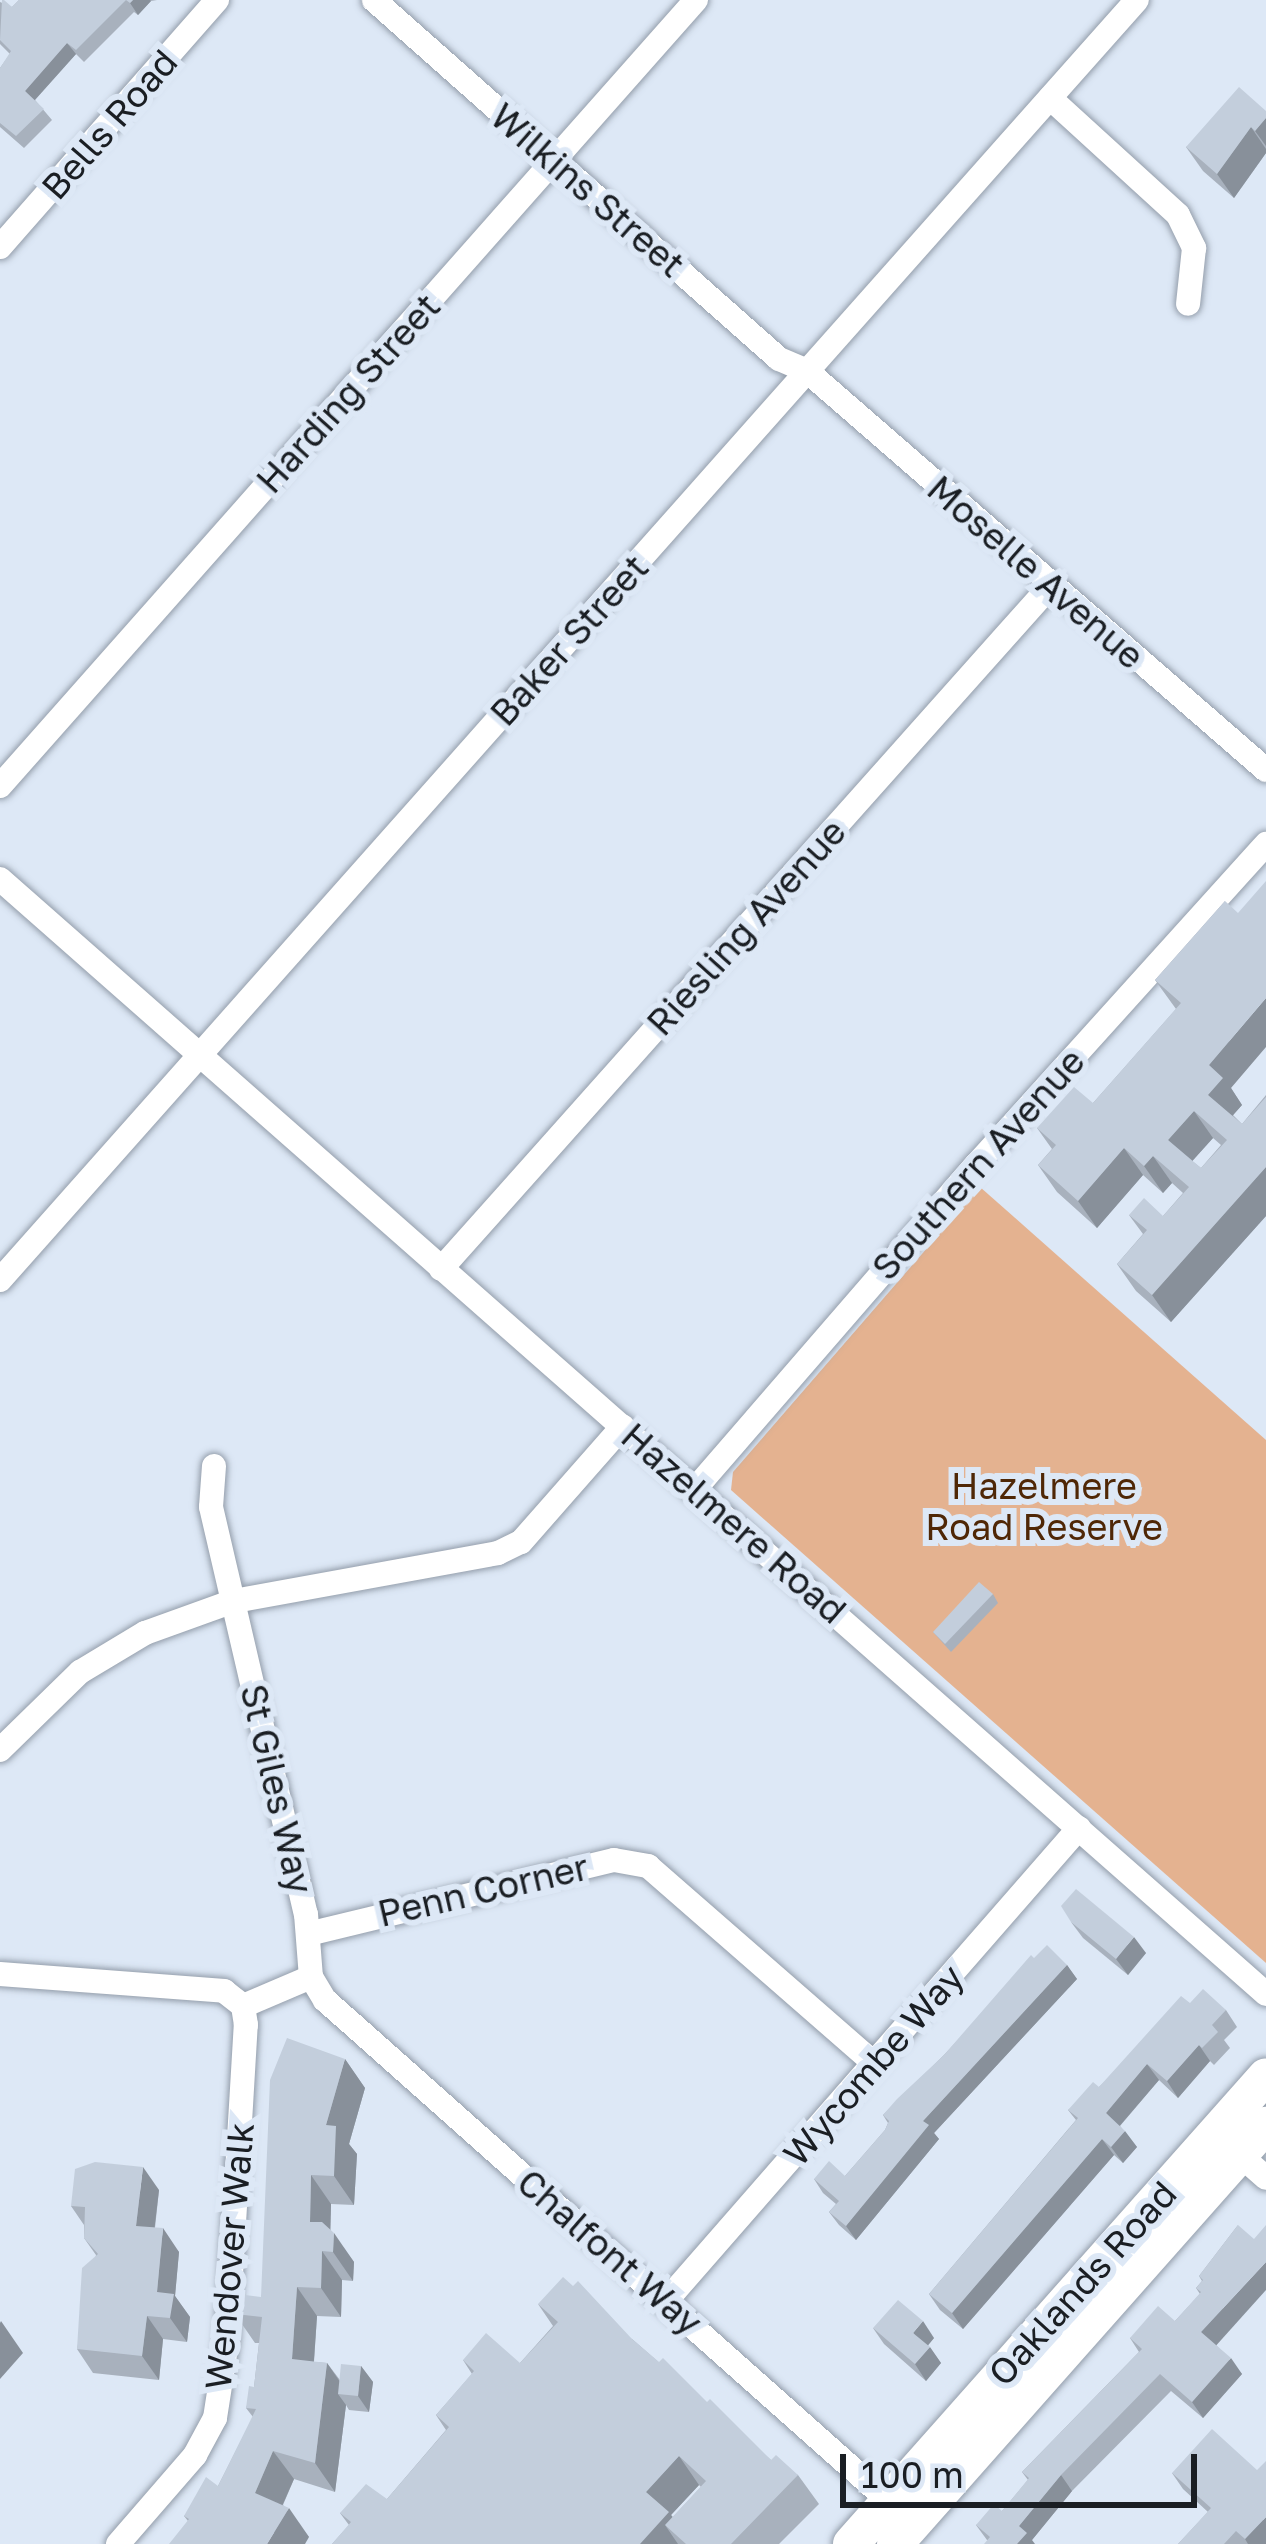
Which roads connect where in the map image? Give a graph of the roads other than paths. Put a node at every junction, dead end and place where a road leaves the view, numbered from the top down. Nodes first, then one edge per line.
1 (218, 0) edge
2 (374, 0) edge
3 (696, 0) edge
4 (1137, 0) edge
5 (1050, 98) junction
6 (554, 160) junction
7 (0, 247) edge
8 (1188, 304) dead end
9 (807, 371) junction
10 (1051, 585) junction
11 (1266, 770) edge
12 (0, 786) edge
13 (1266, 844) edge
14 (0, 879) edge
15 (199, 1056) junction
16 (441, 1269) junction
17 (0, 1280) edge
18 (623, 1426) junction
19 (214, 1466) dead end
20 (695, 1489) junction
21 (234, 1601) junction
22 (5, 1732) edge
23 (1079, 1828) junction
24 (308, 1934) junction
25 (0, 1974) edge
26 (311, 1977) junction
27 (1266, 1994) edge
28 (243, 2006) junction
29 (874, 2063) junction
30 (1266, 2076) edge
31 (1266, 2125) edge
32 (1240, 2155) edge
33 (666, 2301) junction
34 (899, 2523) edge
35 (118, 2544) edge
36 (850, 2544) edge

1 - 7 street, Bells Road
2 - 6 street, Wilkins Street
3 - 6 street, Harding Street
4 - 5 street, Baker Street
5 - 8 street
5 - 9 street, Baker Street
6 - 9 street, Wilkins Street
6 - 12 street, Harding Street
9 - 10 street, Moselle Avenue
9 - 15 street, Baker Street
10 - 11 street, Moselle Avenue
10 - 16 street, Riesling Avenue
13 - 20 street, Southern Avenue
14 - 15 street, Hazelmere Road
15 - 16 street, Hazelmere Road
15 - 17 street, Baker Street
16 - 18 street, Hazelmere Road
18 - 20 street, Hazelmere Road
18 - 21 street
19 - 21 street, St Giles Way
20 - 23 street, Hazelmere Road
21 - 22 street
21 - 24 street, St Giles Way
23 - 27 street, Hazelmere Road
23 - 29 street, Wycombe Way
24 - 26 street, St Giles Way
24 - 29 street, Penn Corner
25 - 28 street
26 - 28 street
26 - 33 street, Chalfont Way
28 - 35 street, Wendover Walk
29 - 33 street, Wycombe Way
30 - 32 main road, Oaklands Road
31 - 32 main road, Oaklands Road
32 - 34 main road, Oaklands Road
33 - 34 street, Chalfont Way
34 - 36 main road, Oaklands Road

